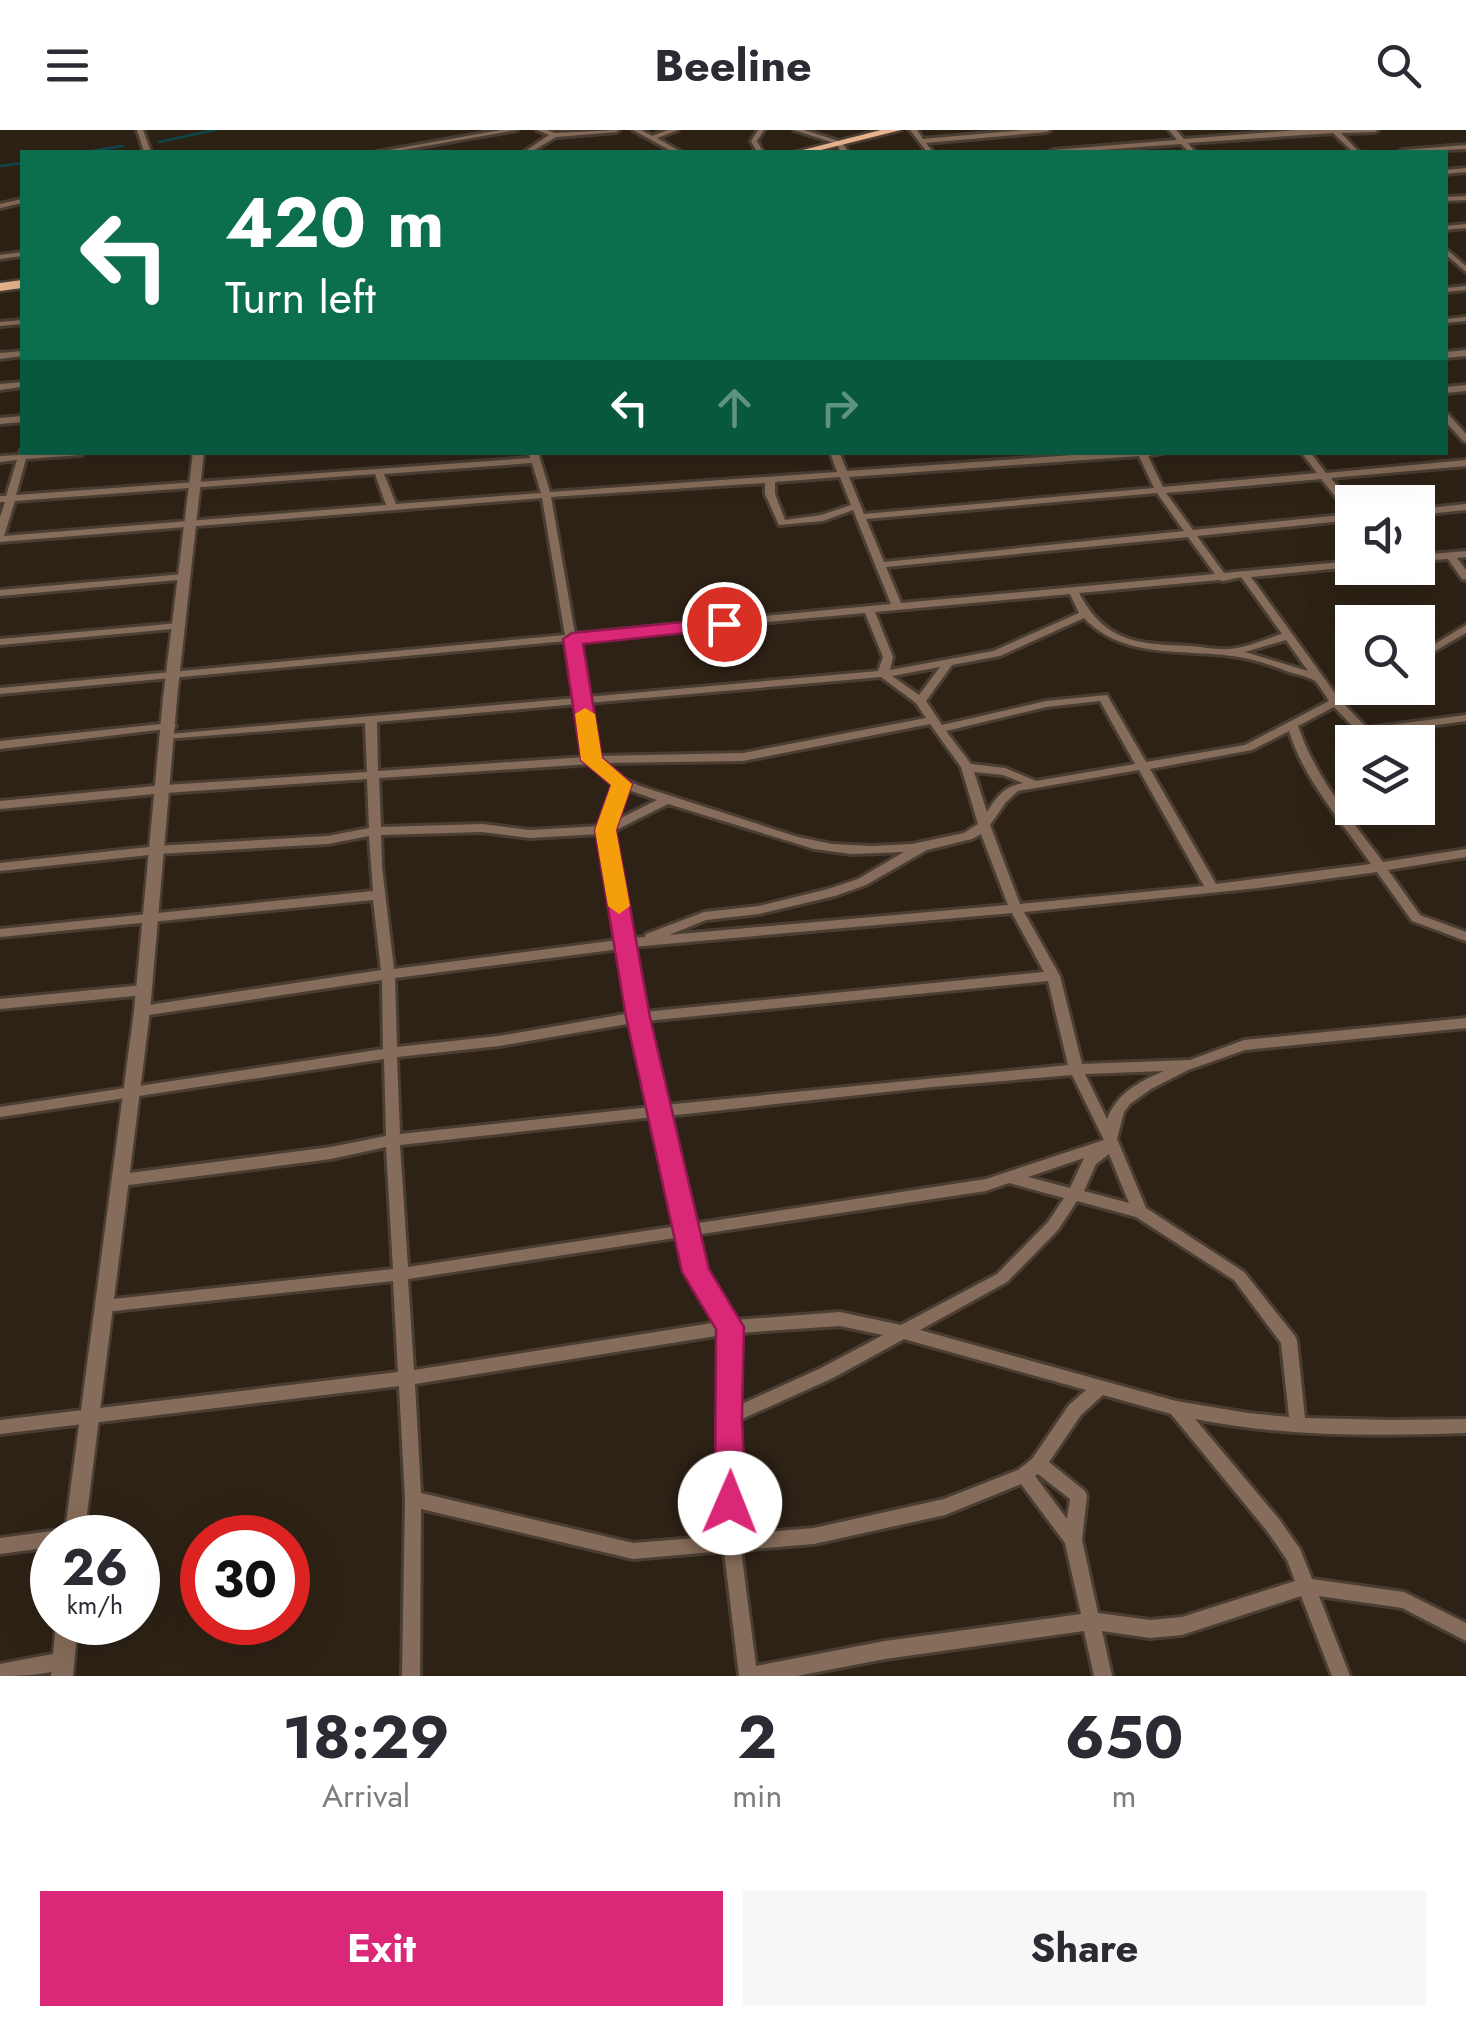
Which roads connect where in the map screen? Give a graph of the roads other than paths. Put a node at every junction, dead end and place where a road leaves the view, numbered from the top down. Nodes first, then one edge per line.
1 (514, 130) edge
2 (540, 130) edge
3 (616, 130) edge
4 (636, 130) edge
5 (674, 130) edge
6 (797, 130) edge
7 (895, 130) edge
8 (913, 130) edge
9 (1046, 130) edge
10 (1172, 130) edge
11 (1375, 130) edge
12 (1335, 131) edge
13 (554, 135) junction
14 (654, 137) junction
15 (922, 141) junction
16 (1182, 142) junction
17 (842, 148) edge
18 (1466, 148) edge
19 (394, 150) edge
20 (530, 150) edge
21 (675, 150) edge
22 (929, 150) edge
23 (1064, 150) edge
24 (1089, 150) edge
25 (1190, 150) edge
26 (1354, 150) edge
27 (1434, 150) edge
28 (1448, 255) edge
29 (1466, 270) edge
30 (1466, 424) edge
31 (1449, 426) edge
32 (1466, 439) edge
33 (23, 455) edge
34 (199, 455) edge
35 (370, 455) edge
36 (835, 455) edge
37 (1116, 455) edge
38 (1143, 455) edge
39 (1307, 455) edge
40 (534, 456) edge
41 (0, 459) edge
42 (1466, 464) edge
43 (373, 471) junction
44 (844, 476) junction
45 (1324, 477) junction
46 (770, 480) junction
47 (194, 485) junction
48 (1160, 491) junction
49 (1335, 492) edge
50 (546, 495) junction
51 (14, 498) junction
52 (0, 499) edge
53 (392, 507) junction
54 (1466, 507) edge
55 (1435, 510) edge
56 (859, 512) junction
57 (1335, 516) edge
58 (188, 524) junction
59 (1189, 531) junction
60 (0, 536) edge
61 (1466, 554) edge
62 (1451, 556) junction
63 (1435, 557) edge
64 (881, 565) junction
65 (1335, 566) edge
66 (1245, 576) junction
67 (184, 577) junction
68 (1466, 577) edge
69 (1223, 578) junction
70 (1074, 592) junction
71 (0, 593) edge
72 (897, 606) junction
73 (869, 610) junction
74 (1082, 615) junction
75 (179, 626) junction
76 (1466, 628) edge
77 (1288, 636) junction
78 (572, 639) junction
79 (0, 642) edge
80 (1435, 647) edge
81 (1233, 652) junction
82 (946, 664) junction
83 (883, 674) junction
84 (174, 675) junction
85 (1318, 678) junction
86 (0, 691) edge
87 (583, 699) junction
88 (1334, 700) junction
89 (920, 701) junction
90 (1466, 718) edge
91 (371, 721) junction
92 (936, 724) junction
93 (1293, 726) junction
94 (170, 732) junction
95 (0, 745) edge
96 (592, 760) junction
97 (968, 767) junction
98 (1143, 767) junction
99 (373, 775) junction
100 (1034, 783) junction
101 (622, 784) junction
102 (165, 788) junction
103 (664, 801) junction
104 (0, 805) edge
105 (984, 827) junction
106 (606, 830) junction
107 (376, 832) junction
108 (930, 843) junction
109 (158, 850) junction
110 (1466, 853) edge
111 (0, 867) edge
112 (1382, 868) junction
113 (1212, 888) junction
114 (378, 895) junction
115 (1016, 907) junction
116 (152, 916) junction
117 (0, 933) edge
118 (1466, 937) edge
119 (633, 943) junction
120 (388, 974) junction
121 (1053, 976) junction
122 (144, 990) junction
123 (0, 1004) edge
124 (1466, 1008) edge
125 (142, 1012) junction
126 (638, 1017) junction
127 (1459, 1024) edge
128 (390, 1053) junction
129 (1191, 1065) junction
130 (1076, 1069) junction
131 (132, 1091) junction
132 (0, 1112) edge
133 (660, 1112) junction
134 (393, 1140) junction
135 (1112, 1143) junction
136 (1011, 1178) junction
137 (121, 1180) junction
138 (1074, 1195) junction
139 (1140, 1212) junction
140 (688, 1231) junction
141 (400, 1274) junction
142 (104, 1306) junction
143 (730, 1327) junction
144 (903, 1332) junction
145 (406, 1378) junction
146 (1101, 1387) junction
147 (1176, 1408) junction
148 (91, 1415) junction
149 (727, 1418) junction
150 (0, 1426) edge
151 (1298, 1426) junction
152 (1466, 1426) edge
153 (1031, 1469) junction
154 (413, 1499) junction
155 (70, 1515) edge
156 (1073, 1540) junction
157 (30, 1542) edge
158 (730, 1544) junction
159 (0, 1546) edge
160 (1306, 1586) junction
161 (1092, 1621) junction
162 (1466, 1632) edge
163 (63, 1669) edge
164 (0, 1674) edge
165 (411, 1676) edge
166 (750, 1676) edge
167 (1103, 1676) edge
168 (1341, 1676) edge

1 - 19 street
2 - 13 street
3 - 13 street
4 - 14 street
5 - 14 street
6 - 17 street
7 - 17 main road
8 - 15 street
9 - 15 street
9 - 23 street
10 - 16 street
11 - 12 street
12 - 16 street
12 - 26 street
13 - 20 street
14 - 21 street
15 - 22 street
16 - 24 street
16 - 25 street
18 - 27 street
28 - 29 street
30 - 31 street
31 - 32 street
33 - 41 street
33 - 51 street
34 - 47 street
35 - 43 street
36 - 44 street
37 - 44 street
38 - 48 street
39 - 45 street
40 - 43 street
40 - 50 street
42 - 45 street
43 - 47 street
43 - 53 street
44 - 46 street
44 - 56 street
45 - 48 street
45 - 49 street
46 - 50 street
46 - 56 street
47 - 51 street
47 - 58 street
48 - 56 street
48 - 59 street
50 - 53 street
50 - 78 street
51 - 52 street
51 - 60 street
53 - 58 street
54 - 55 street
56 - 64 street
57 - 59 street
58 - 60 street
58 - 67 street
59 - 64 street
59 - 69 street
61 - 62 street
62 - 63 street
62 - 68 street
64 - 72 street
65 - 66 street
66 - 69 street
66 - 77 street
67 - 71 street
67 - 75 street
69 - 70 street
70 - 72 street
70 - 74 street
72 - 73 street
73 - 78 street
73 - 83 street
74 - 81 street
74 - 82 street
75 - 79 street
75 - 84 street
76 - 80 street
77 - 81 street
77 - 85 street
78 - 84 street
78 - 87 street
81 - 85 street
82 - 83 street
82 - 89 street
83 - 87 street
83 - 89 street
84 - 86 street
84 - 94 street
85 - 88 street
87 - 91 street
87 - 96 street
88 - 90 street
88 - 93 street
89 - 92 street
91 - 94 street
91 - 99 street
92 - 96 street
92 - 97 street
92 - 98 street
93 - 98 street
93 - 112 street
94 - 95 street
94 - 102 street
96 - 99 street
96 - 101 street
97 - 100 street
97 - 105 street
98 - 100 street
98 - 113 street
99 - 102 street
99 - 107 street
100 - 105 street
101 - 103 street
101 - 106 street
102 - 104 street
102 - 109 street
103 - 106 street
103 - 108 street
105 - 108 street
105 - 115 street
106 - 107 street
106 - 119 street
107 - 109 street
107 - 114 street
108 - 119 street
109 - 111 street
109 - 116 street
110 - 112 street
112 - 113 street
112 - 118 street
113 - 115 street
114 - 116 street
114 - 120 street
115 - 119 street
115 - 121 street
116 - 117 street
116 - 122 street
119 - 120 street
119 - 126 street
120 - 125 street
120 - 128 street
121 - 126 street
121 - 130 street
122 - 123 street
122 - 125 street
124 - 127 street
125 - 131 street
126 - 128 street
126 - 133 street
127 - 129 street
128 - 131 street
128 - 134 street
129 - 130 street
129 - 135 street
130 - 133 street
130 - 135 street
131 - 132 street
131 - 137 street
133 - 134 street
133 - 140 street
134 - 137 street
134 - 141 street
135 - 136 street
135 - 138 street
135 - 139 street
136 - 138 street
136 - 140 street
137 - 142 street
138 - 139 street
138 - 144 street
139 - 151 street
140 - 141 street
140 - 143 street
141 - 142 street
141 - 145 street
142 - 148 street
143 - 144 street
143 - 145 street
143 - 149 street
144 - 146 street
144 - 149 street
145 - 148 street
145 - 154 street
146 - 147 street
146 - 153 street
147 - 151 street
147 - 160 street
148 - 150 street
148 - 155 street
149 - 158 street
151 - 152 street
153 - 156 street
153 - 156 street
153 - 158 street
154 - 158 street
154 - 165 street
156 - 161 street
157 - 159 street
158 - 166 street
160 - 161 street
160 - 162 street
160 - 168 street
161 - 166 street
161 - 167 street
163 - 164 street

